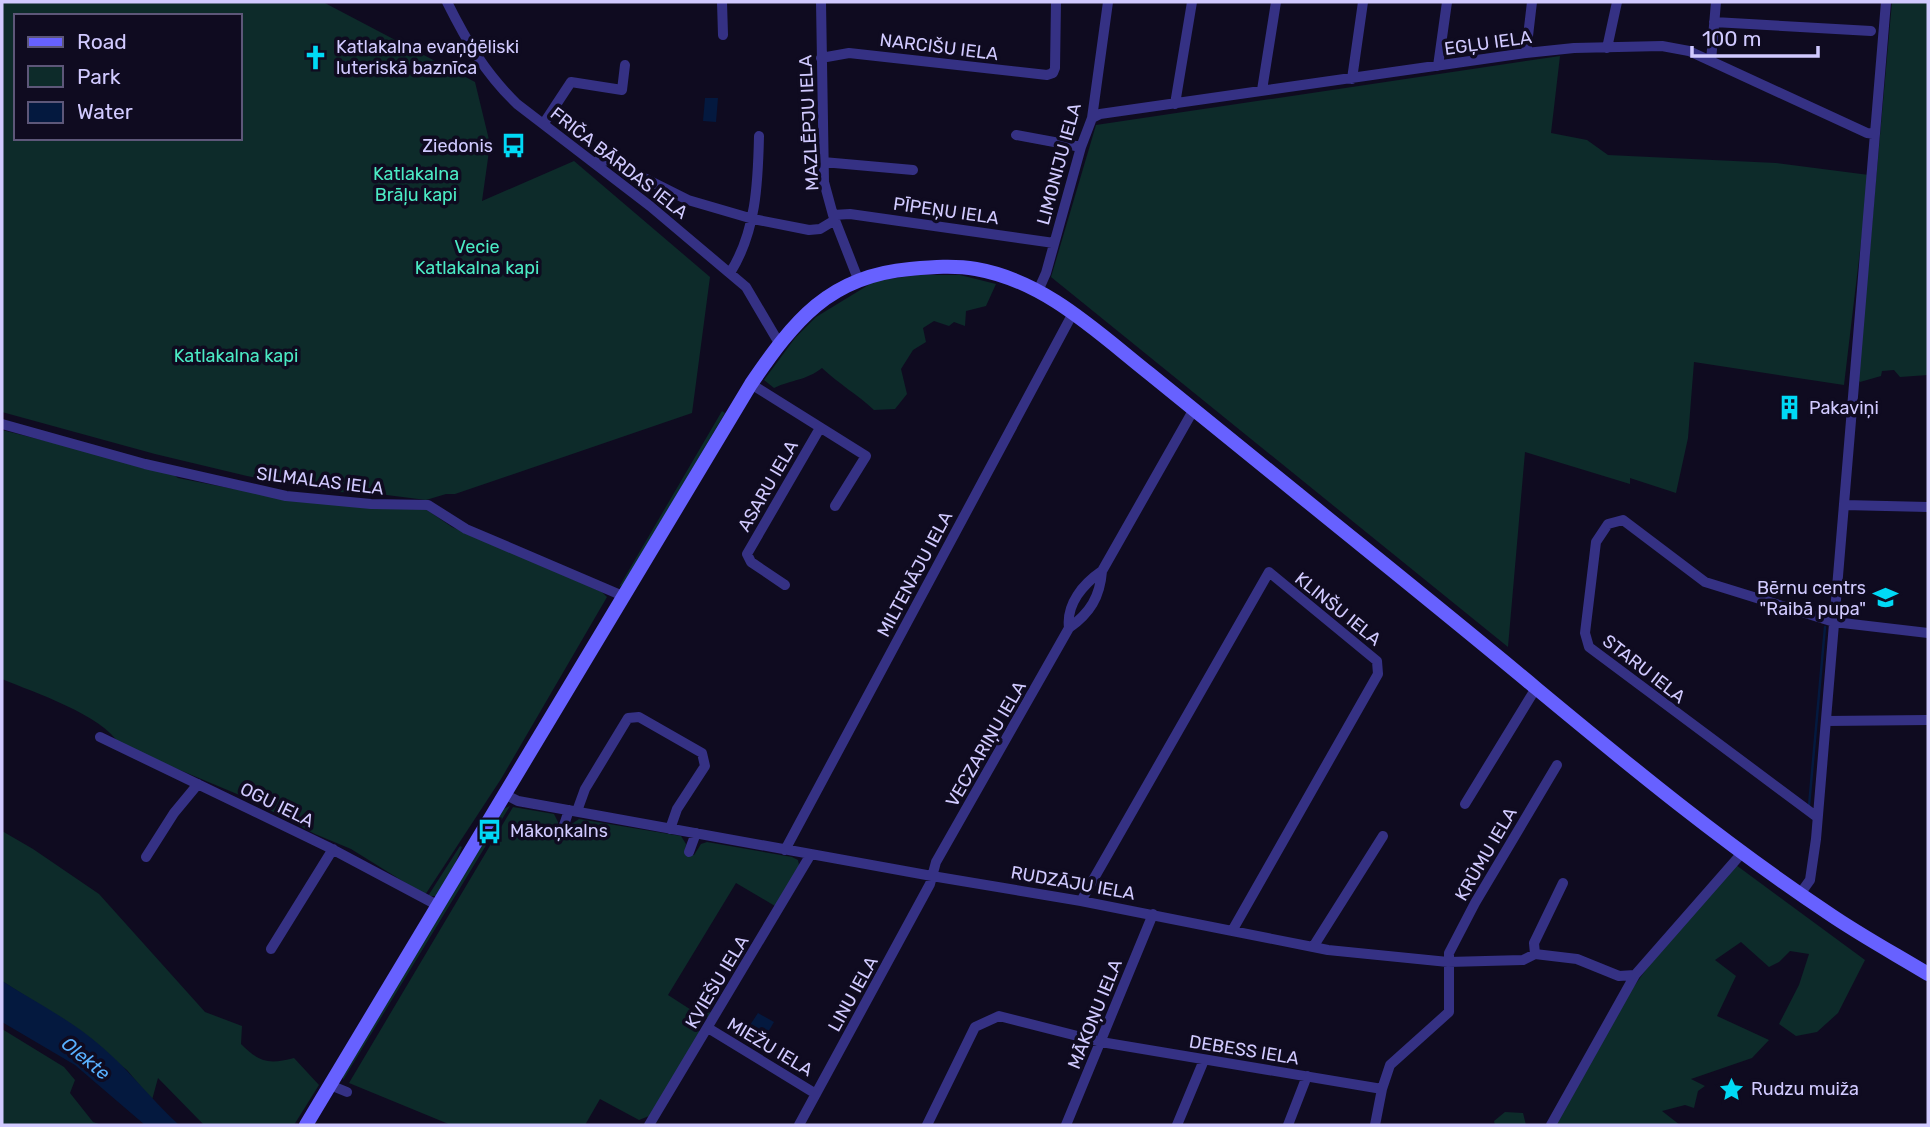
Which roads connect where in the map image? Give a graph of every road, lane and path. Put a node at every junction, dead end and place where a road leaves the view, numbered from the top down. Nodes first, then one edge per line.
1 (447, 2) edge
2 (722, 2) edge
3 (821, 2) edge
4 (1055, 2) edge
5 (1108, 2) edge
6 (1192, 2) edge
7 (1276, 2) edge
8 (1363, 2) edge
9 (1447, 2) edge
10 (1532, 2) edge
11 (1616, 2) edge
12 (1716, 2) edge
13 (1886, 2) edge
14 (1714, 22) junction
15 (1871, 32) dead end
16 (723, 35) dead end
17 (1608, 48) junction
18 (1526, 52) junction
19 (821, 58) junction
20 (1711, 61) junction
21 (625, 65) dead end
22 (1438, 66) junction
23 (1352, 79) junction
24 (1262, 90) junction
25 (1175, 104) junction
26 (1092, 118) junction
27 (544, 123) junction
28 (1875, 134) junction
29 (1016, 135) dead end
30 (760, 136) dead end
31 (1081, 147) junction
32 (823, 162) junction
33 (594, 163) junction
34 (913, 170) dead end
35 (834, 217) junction
36 (753, 219) junction
37 (1054, 243) junction
38 (730, 273) junction
39 (858, 279) junction
40 (1038, 291) junction
41 (1073, 313) junction
42 (779, 342) junction
43 (751, 384) junction
44 (1194, 409) junction
45 (2, 424) edge
46 (820, 428) junction
47 (1844, 505) junction
48 (835, 506) dead end
49 (1928, 507) edge
50 (1102, 571) junction
51 (785, 585) dead end
52 (623, 596) junction
53 (1834, 622) junction
54 (1069, 628) junction
55 (1928, 633) edge
56 (1536, 688) junction
57 (1928, 720) edge
58 (1826, 721) junction
59 (100, 737) dead end
60 (1557, 765) dead end
61 (198, 784) junction
62 (505, 794) junction
63 (1465, 804) dead end
64 (573, 811) junction
65 (1817, 817) junction
66 (562, 828) dead end
67 (670, 829) junction
68 (696, 833) junction
69 (1383, 836) dead end
70 (333, 849) junction
71 (785, 850) junction
72 (689, 852) dead end
73 (1742, 852) junction
74 (811, 854) junction
75 (145, 858) dead end
76 (932, 876) junction
77 (1563, 883) dead end
78 (1800, 894) junction
79 (1082, 901) junction
80 (437, 905) junction
81 (1153, 914) junction
82 (1232, 931) junction
83 (1312, 947) junction
84 (271, 949) dead end
85 (1535, 954) junction
86 (1448, 962) junction
87 (1928, 974) edge
88 (1635, 975) junction
89 (708, 1028) junction
90 (1101, 1042) junction
91 (1204, 1060) junction
92 (1307, 1076) junction
93 (330, 1085) junction
94 (1382, 1089) junction
95 (346, 1092) dead end
96 (816, 1094) junction
97 (306, 1125) edge
98 (649, 1125) edge
99 (799, 1125) edge
100 (927, 1125) edge
101 (1066, 1125) edge
102 (1177, 1125) edge
103 (1288, 1125) edge
104 (1376, 1125) edge
105 (1551, 1125) edge

1 - 27 street, FRIČA BĀRDAS IELA
2 - 16 street
3 - 19 street, MAZLĒPJU IELA
4 - 19 street, NARCIŠU IELA
5 - 26 street, LIMONIJU IELA
6 - 25 street
7 - 24 street
8 - 23 street
9 - 22 street
10 - 18 street
11 - 17 street
12 - 14 street
13 - 28 street
14 - 15 street
14 - 20 street
17 - 18 street, EGĻU IELA
17 - 20 street, EGĻU IELA
18 - 22 street, EGĻU IELA
19 - 32 street, MAZLĒPJU IELA
20 - 28 street, EGĻU IELA
21 - 27 street
22 - 23 street, EGĻU IELA
23 - 24 street, EGĻU IELA
24 - 25 street, EGĻU IELA
25 - 26 street, EGĻU IELA
26 - 31 street, LIMONIJU IELA
27 - 33 street, FRIČA BĀRDAS IELA
28 - 47 street
29 - 31 street
30 - 36 street
31 - 37 street, LIMONIJU IELA
32 - 34 street
32 - 35 street, MAZLĒPJU IELA
33 - 36 street, PĪPEŅU IELA
33 - 38 street, FRIČA BĀRDAS IELA
35 - 36 street, PĪPEŅU IELA
35 - 37 street, PĪPEŅU IELA
35 - 39 street, MAZLĒPJU IELA
36 - 38 street
37 - 40 street, LIMONIJU IELA
38 - 42 street, FRIČA BĀRDAS IELA
39 - 40 main road
39 - 42 main road
40 - 41 main road
41 - 44 main road
41 - 71 street, MILTENĀJU IELA
42 - 43 main road
43 - 46 street
43 - 52 main road
44 - 50 street, VECZARIŅU IELA
44 - 56 main road
45 - 52 street, SILMALAS IELA
46 - 48 street
46 - 51 street, ASARU IELA
47 - 49 street
47 - 53 street
50 - 54 street, VECZARIŅU IELA
50 - 54 street, VECZARIŅU IELA
52 - 62 main road
53 - 55 street
53 - 58 street
53 - 65 street, STARU IELA
54 - 76 street, VECZARIŅU IELA
56 - 63 street
56 - 73 main road
57 - 58 street
58 - 65 street
59 - 61 street, OGU IELA
60 - 86 street, KRŪMU IELA
61 - 70 street, OGU IELA
61 - 75 street
62 - 64 street, RUDZĀJU IELA
62 - 80 main road
64 - 66 street
64 - 67 street, RUDZĀJU IELA
64 - 67 street
65 - 78 street
67 - 68 street, RUDZĀJU IELA
68 - 71 street, RUDZĀJU IELA
68 - 72 street
69 - 83 street
70 - 80 street, OGU IELA
70 - 84 street
71 - 74 street, RUDZĀJU IELA
73 - 78 main road
73 - 88 street
74 - 76 street, RUDZĀJU IELA
74 - 89 street, KVIEŠU IELA
76 - 79 street, RUDZĀJU IELA
76 - 96 street, LINU IELA
77 - 85 street
78 - 87 main road
79 - 81 street, RUDZĀJU IELA
79 - 82 street, KLINŠU IELA
80 - 93 main road
81 - 82 street, RUDZĀJU IELA
81 - 90 street, MĀKOŅU IELA
82 - 83 street, RUDZĀJU IELA
83 - 86 street, RUDZĀJU IELA
85 - 86 street, RUDZĀJU IELA
85 - 88 street, RUDZĀJU IELA
86 - 94 street
88 - 105 street
89 - 96 street, MIEŽU IELA
89 - 98 street, KVIEŠU IELA
90 - 91 street, DEBESS IELA
90 - 100 street, DEBESS IELA
90 - 101 street, MĀKOŅU IELA
91 - 92 street, DEBESS IELA
91 - 102 street
92 - 94 street, DEBESS IELA
92 - 103 street
93 - 95 street
93 - 97 main road
94 - 104 street
96 - 99 street, LINU IELA

